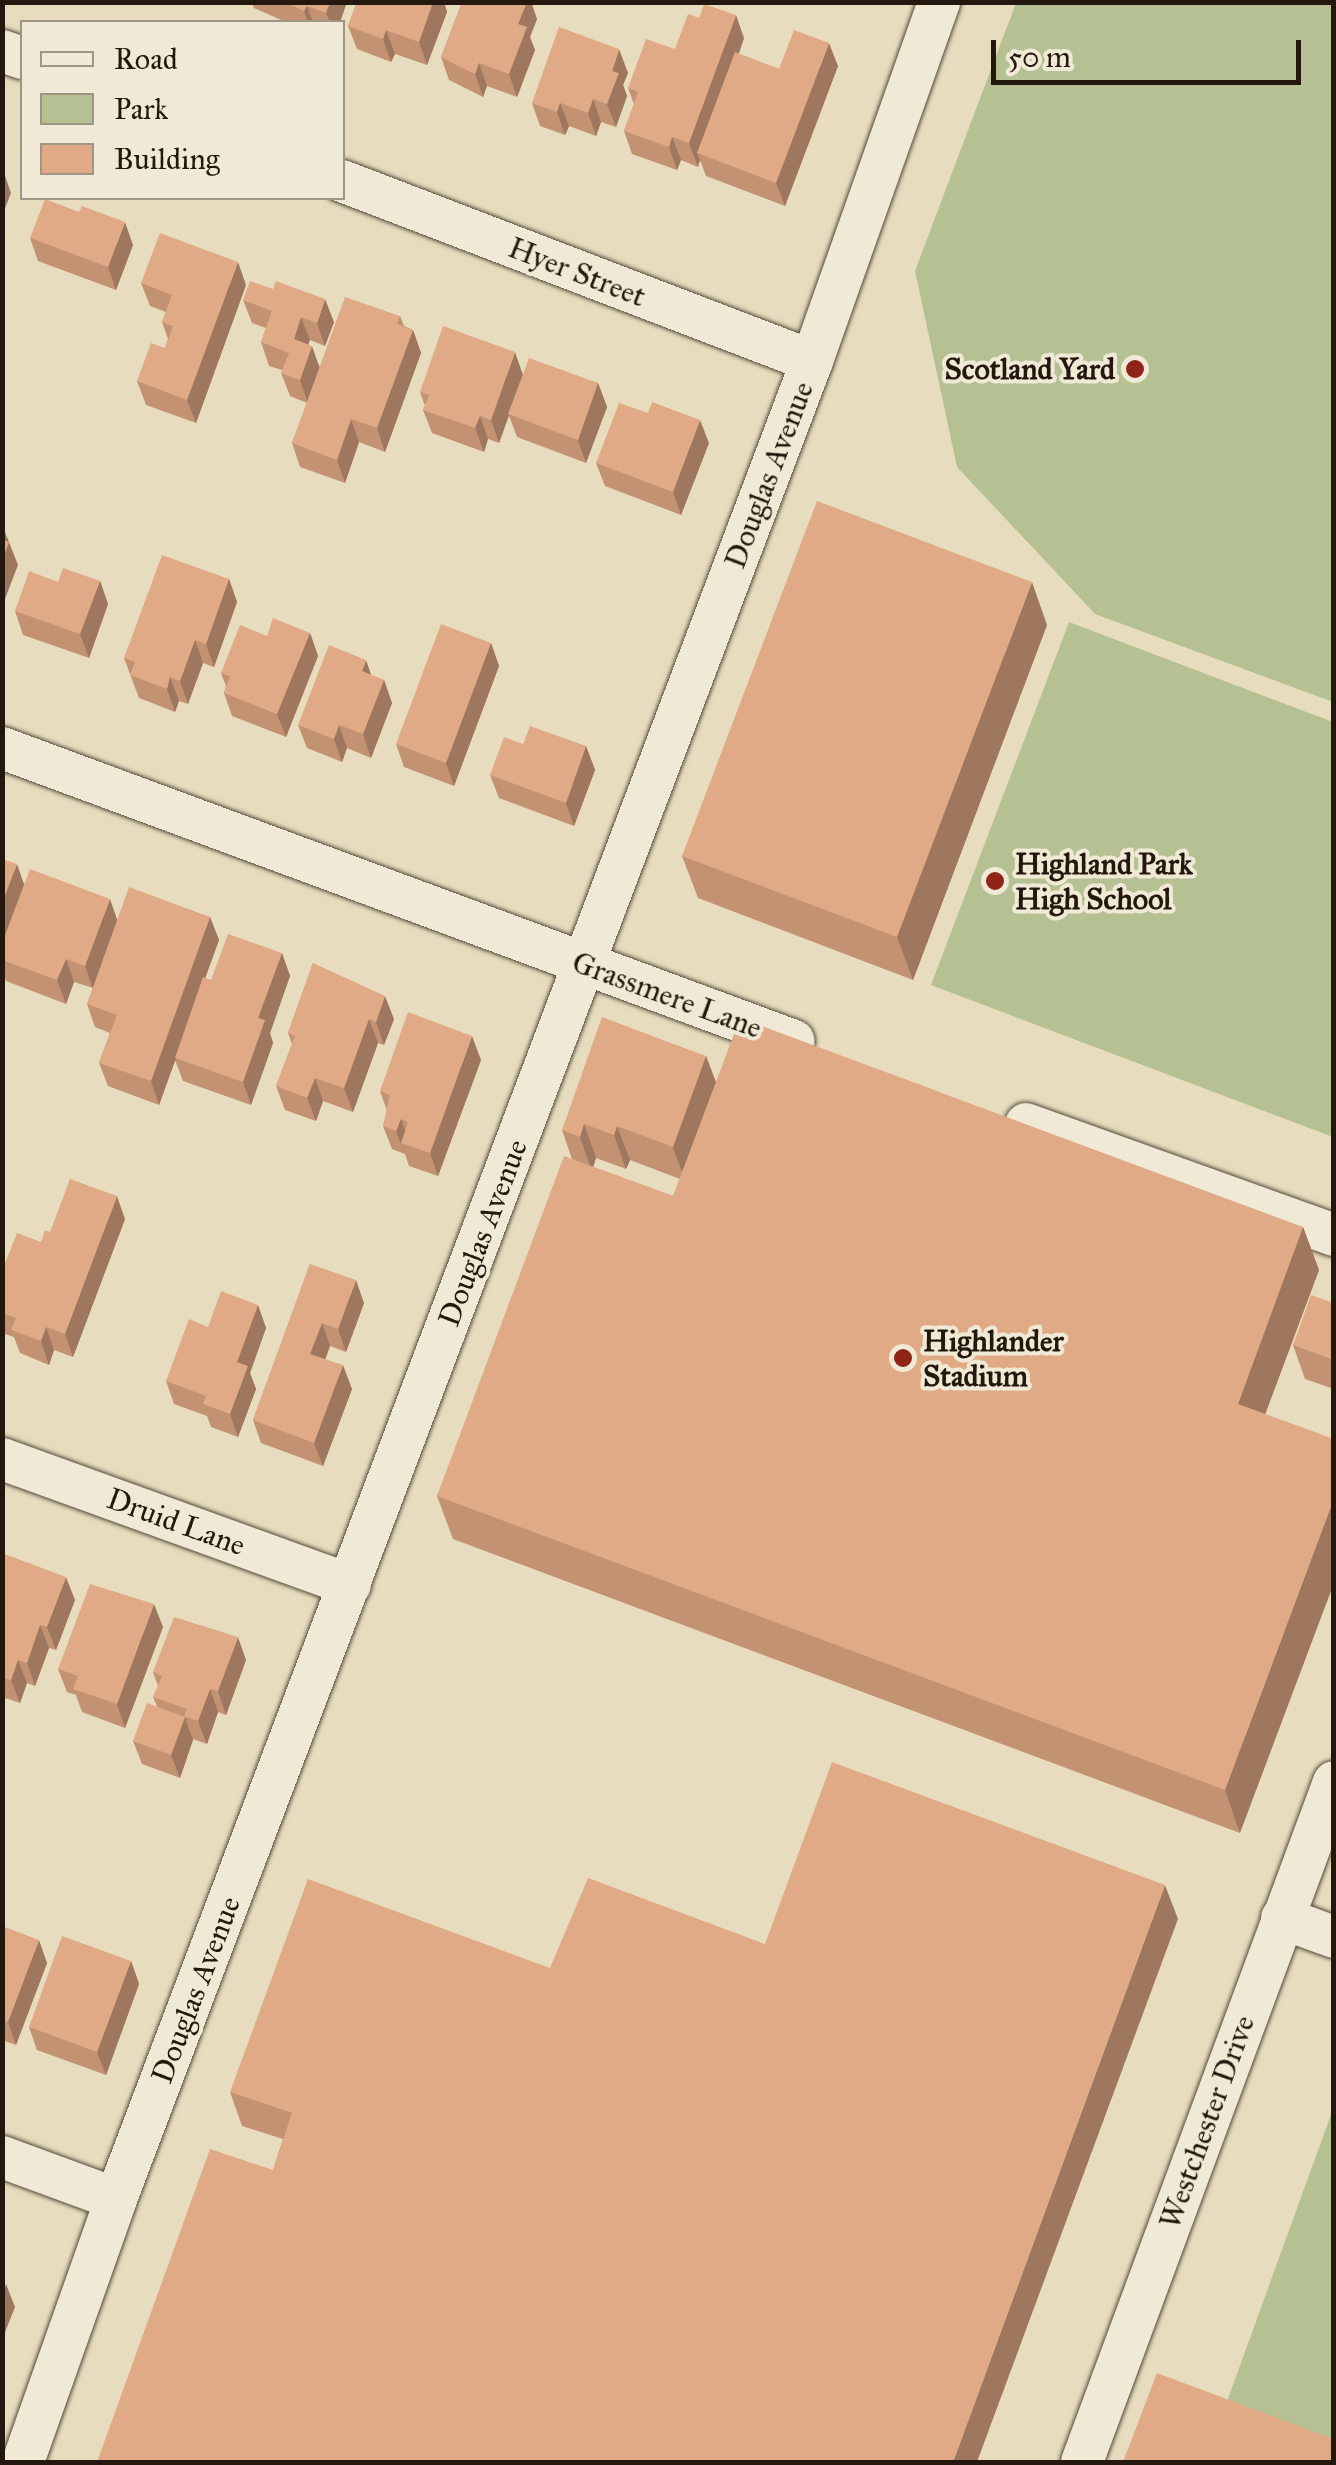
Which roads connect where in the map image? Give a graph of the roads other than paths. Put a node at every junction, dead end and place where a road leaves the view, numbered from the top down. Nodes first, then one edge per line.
1 (939, 2) edge
2 (345, 182) edge
3 (812, 361) junction
4 (2, 748) edge
5 (586, 966) junction
6 (828, 1054) edge
7 (997, 1114) edge
8 (1334, 1235) edge
9 (2, 1459) edge
10 (350, 1585) junction
11 (1334, 1782) edge
12 (1282, 1918) junction
13 (1334, 1937) edge
14 (2, 2157) edge
15 (116, 2199) junction
16 (23, 2462) edge
17 (1082, 2462) edge

1 - 3 street, Douglas Avenue
2 - 3 street, Hyer Street
3 - 5 street, Douglas Avenue
4 - 5 street, Grassmere Lane
5 - 6 street, Grassmere Lane
5 - 10 street, Douglas Avenue
7 - 8 street
9 - 10 street, Druid Lane
10 - 15 street, Douglas Avenue
11 - 12 street, Westchester Drive
12 - 13 street
12 - 17 street, Westchester Drive
14 - 15 street
15 - 16 street, Douglas Avenue

